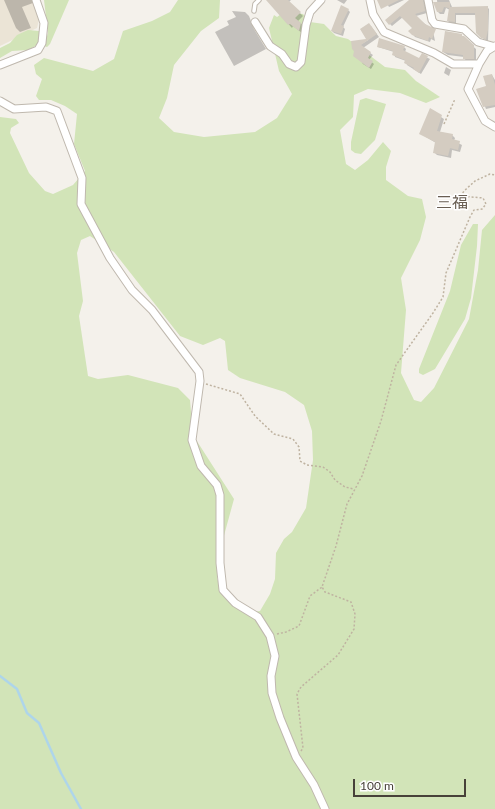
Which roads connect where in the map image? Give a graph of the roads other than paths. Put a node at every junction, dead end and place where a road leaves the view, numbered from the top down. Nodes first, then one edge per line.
1 (36, 0) edge
2 (258, 0) edge
3 (322, 0) edge
4 (370, 0) edge
5 (428, 0) edge
6 (254, 11) dead end
7 (255, 22) dead end
8 (494, 46) edge
9 (479, 64) junction
10 (0, 65) edge
11 (0, 101) edge
12 (495, 127) edge
13 (325, 809) edge

1 - 10 street
2 - 6 lane
3 - 7 street
4 - 9 street
5 - 8 street
8 - 9 street
9 - 12 street
11 - 13 street

